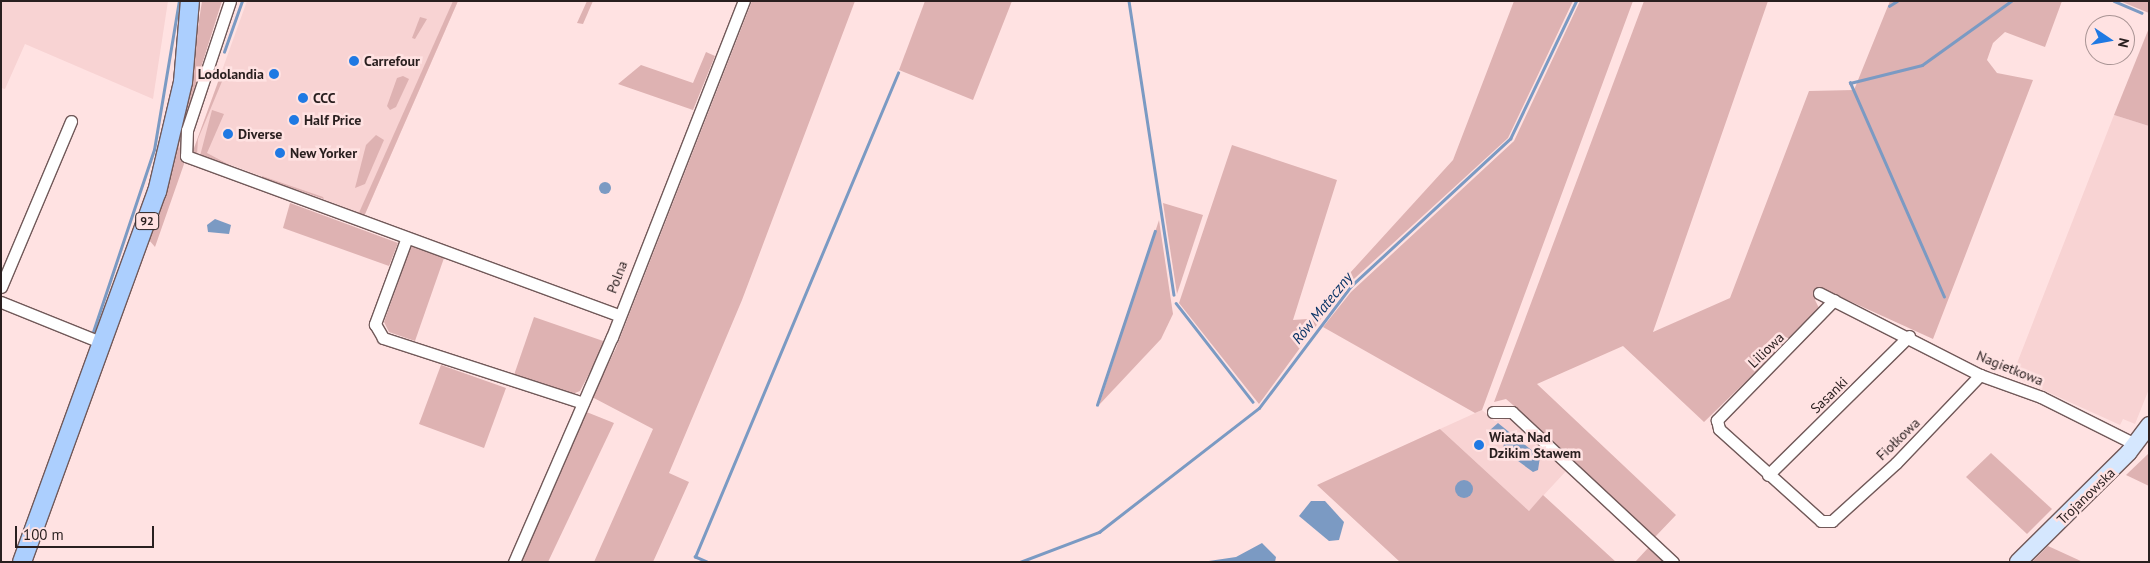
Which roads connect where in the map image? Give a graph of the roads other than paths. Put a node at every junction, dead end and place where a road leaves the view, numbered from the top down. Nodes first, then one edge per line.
1 (190, 1) edge
2 (197, 1) edge
3 (230, 1) edge
4 (744, 1) edge
5 (186, 61) junction
6 (71, 120) dead end
7 (406, 240) junction
8 (1, 287) edge
9 (1819, 292) dead end
10 (1834, 300) junction
11 (1, 302) edge
12 (617, 315) junction
13 (1909, 336) junction
14 (103, 343) junction
15 (1980, 375) junction
16 (583, 404) junction
17 (1493, 412) dead end
18 (2144, 436) edge
19 (1768, 475) junction
20 (22, 562) edge
21 (514, 562) edge
22 (1673, 562) edge
23 (2018, 562) edge

1 - 5 main road, 92
2 - 5 main road, 92
3 - 7 street
4 - 12 street, Polna
5 - 14 main road, 92
6 - 8 street
7 - 12 street
7 - 16 street
9 - 10 street, Nagietkowa
10 - 13 street, Nagietkowa
10 - 19 street, Liliowa
11 - 14 street
12 - 16 street, Polna
13 - 15 street, Nagietkowa
13 - 19 street, Sasanki
14 - 20 main road, 92
15 - 18 street, Nagietkowa
15 - 19 street, Fiołkowa
16 - 21 street, Polna
17 - 22 street
18 - 23 street, Trojanowska

